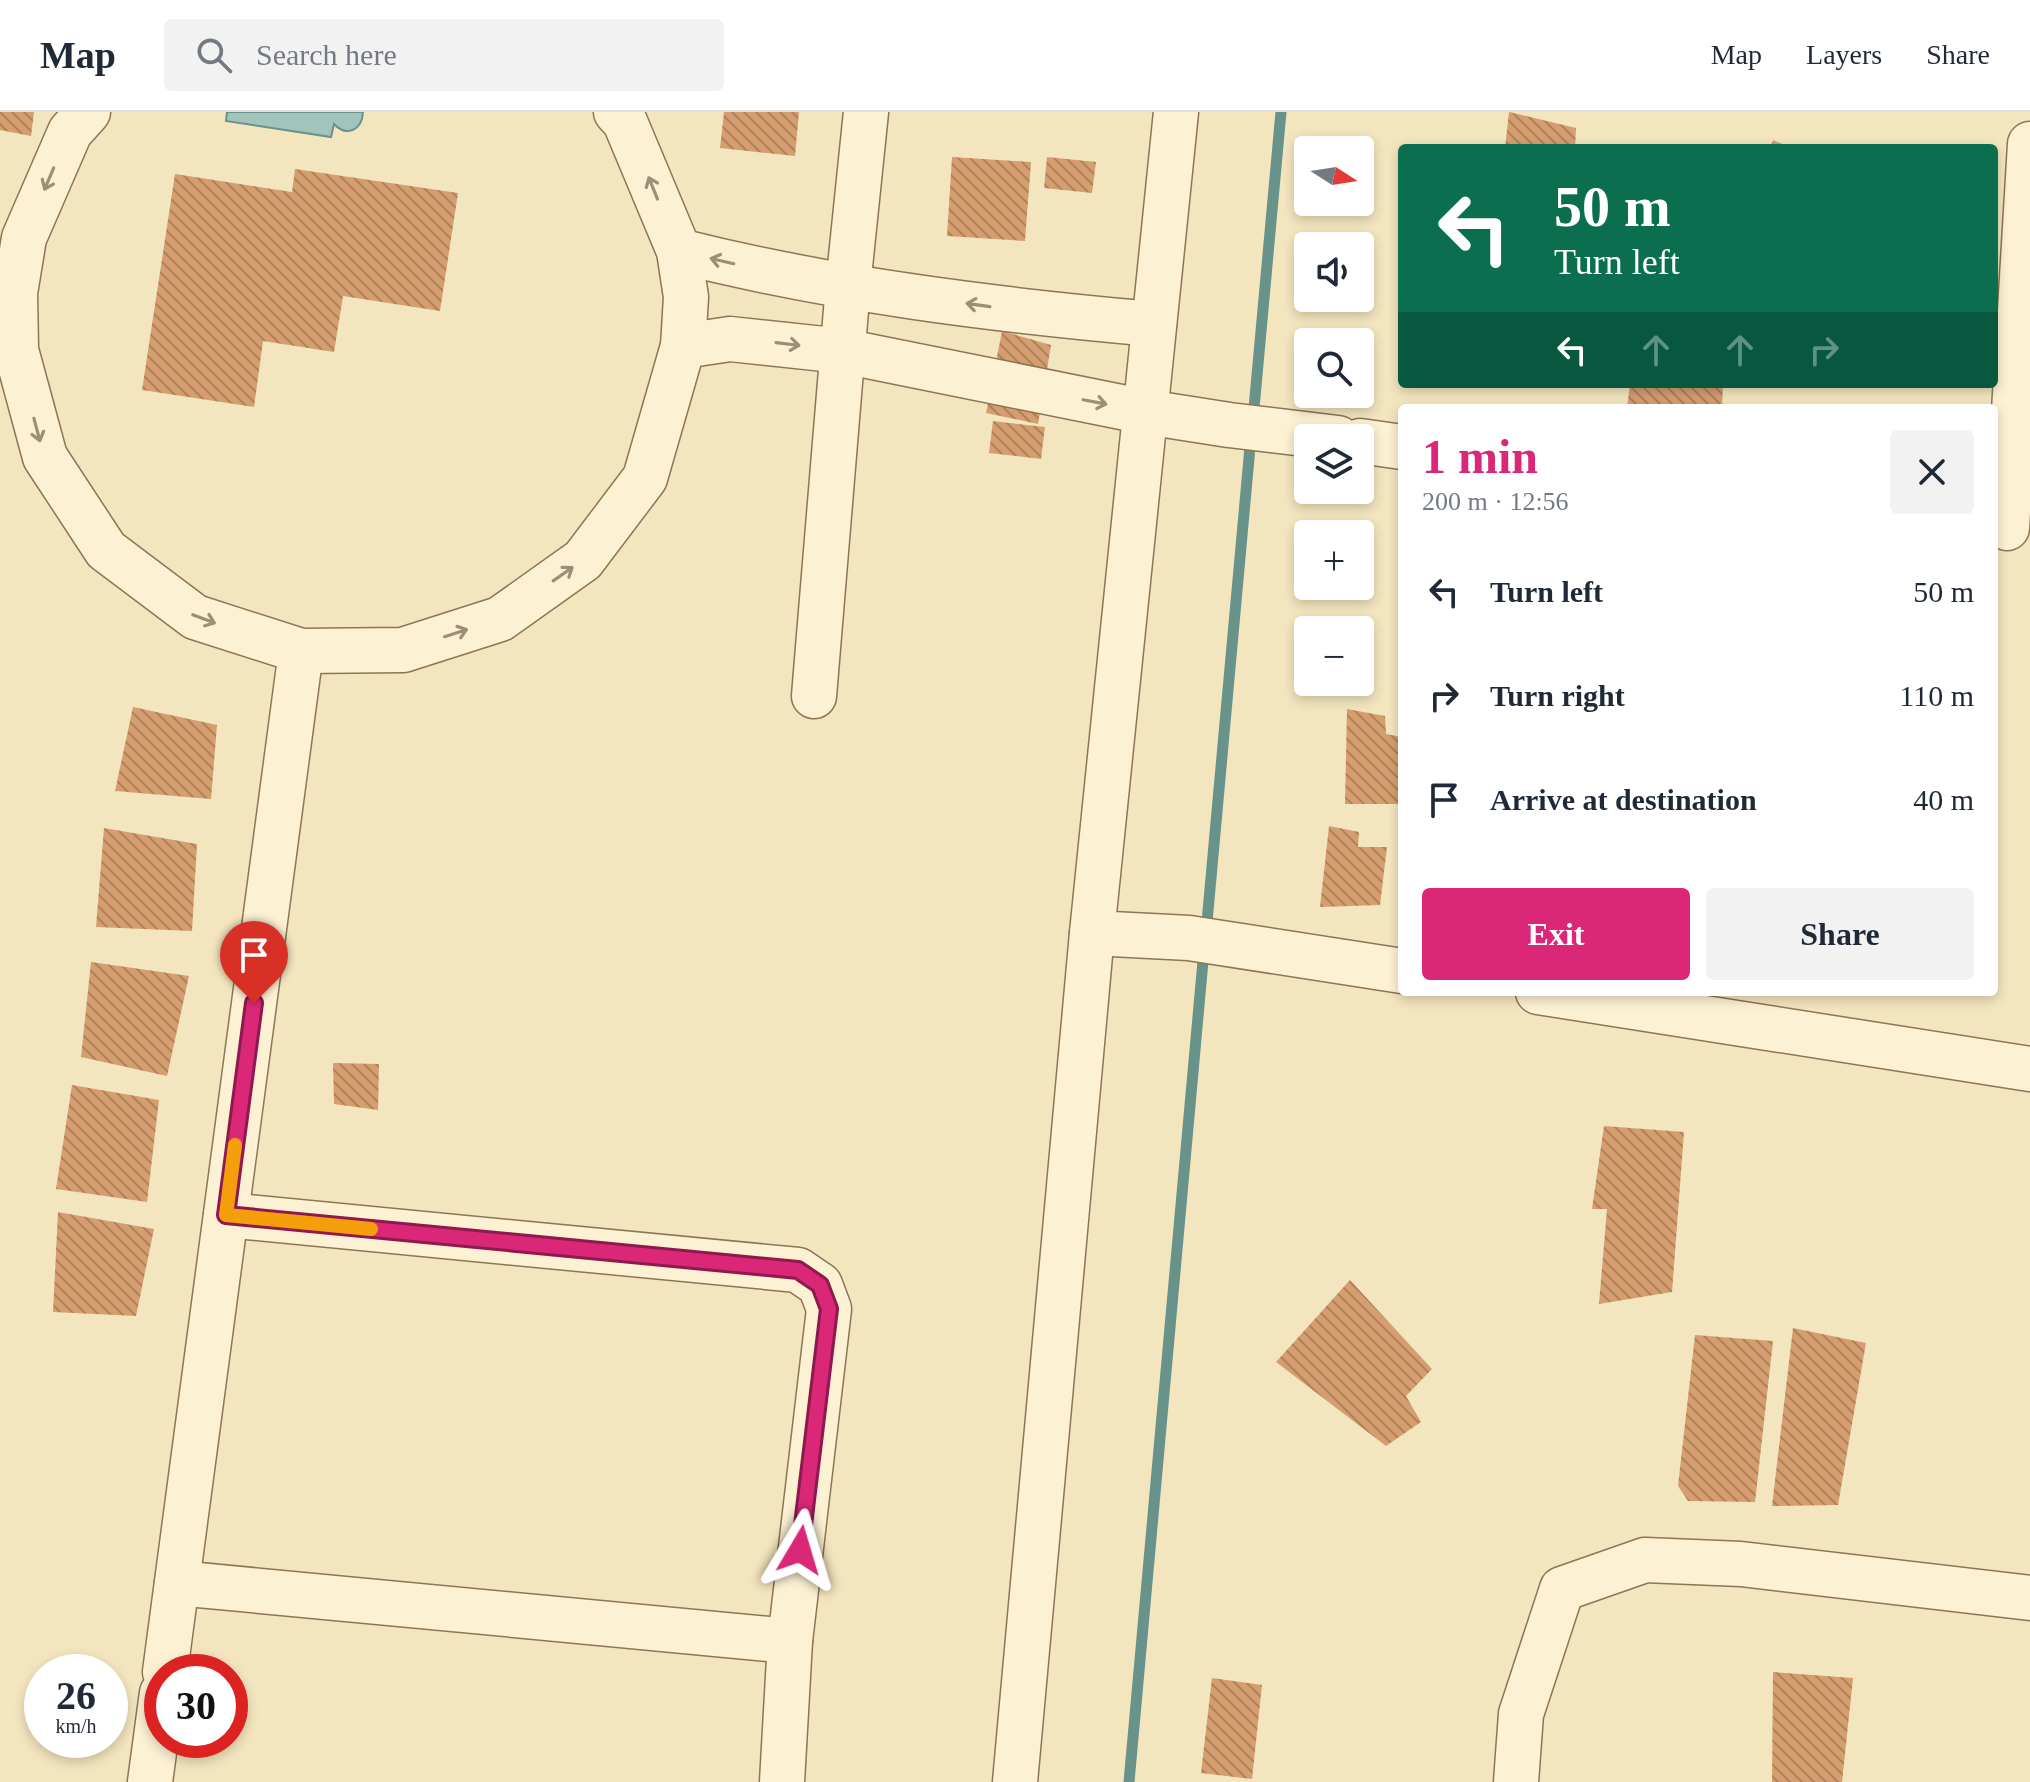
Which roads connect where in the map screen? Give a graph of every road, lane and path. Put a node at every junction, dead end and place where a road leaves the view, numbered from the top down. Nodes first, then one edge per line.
1 (88, 112) edge
2 (616, 112) edge
3 (866, 112) edge
4 (1176, 112) edge
5 (2030, 144) edge
6 (679, 251) junction
7 (848, 286) junction
8 (1154, 324) junction
9 (683, 346) junction
10 (843, 351) junction
11 (1146, 412) junction
12 (1294, 433) edge
13 (1374, 443) edge
14 (1398, 446) edge
15 (2010, 528) edge
16 (301, 651) junction
17 (814, 696) dead end
18 (1092, 933) junction
19 (1398, 970) edge
20 (1564, 996) edge
21 (2030, 1069) edge
22 (226, 1215) junction
23 (177, 1583) junction
24 (2030, 1598) edge
25 (790, 1641) junction
26 (167, 1654) edge
27 (153, 1758) edge
28 (150, 1782) edge
29 (782, 1782) edge
30 (1015, 1782) edge
31 (1516, 1782) edge

1 -> 16 street
6 -> 2 street
3 - 7 street
4 - 8 street
5 - 15 street
7 -> 6 street
6 - 9 street
8 -> 7 street
7 - 10 street
8 - 11 street
9 -> 10 street
16 -> 9 street
10 -> 11 street
10 - 17 street
11 - 12 street
11 - 18 street
13 - 14 street
16 - 22 street
18 - 19 street
18 - 30 street
20 - 21 street
22 - 23 street
22 - 25 street
23 - 25 street
23 - 26 street
24 - 31 street
25 - 29 street
27 - 28 street

